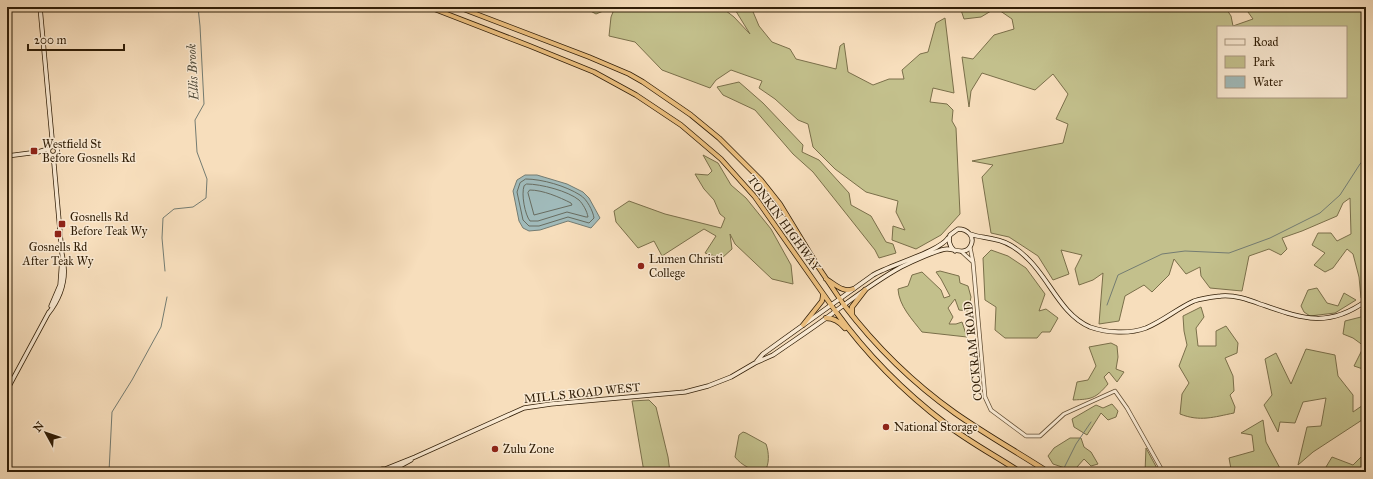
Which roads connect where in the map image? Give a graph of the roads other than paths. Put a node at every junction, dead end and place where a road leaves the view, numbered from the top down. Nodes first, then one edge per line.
1 (40, 7) edge
2 (429, 7) edge
3 (458, 7) edge
4 (51, 151) junction
5 (7, 156) edge
6 (970, 234) junction
7 (950, 235) junction
8 (980, 237) junction
9 (970, 246) junction
10 (955, 251) junction
11 (962, 252) junction
12 (973, 262) junction
13 (824, 277) junction
14 (853, 289) junction
15 (865, 290) junction
16 (824, 294) junction
17 (839, 299) junction
18 (1366, 301) edge
19 (831, 305) junction
20 (844, 306) junction
21 (836, 312) junction
22 (852, 317) junction
23 (826, 318) junction
24 (803, 325) junction
25 (852, 334) junction
26 (755, 363) junction
27 (7, 390) edge
28 (387, 471) edge
29 (379, 472) edge
30 (1020, 472) edge
31 (1048, 472) edge
32 (1163, 472) edge

1 - 4 main road
2 - 16 highway, TONKIN HIGHWAY
3 - 13 highway, TONKIN HIGHWAY
4 - 5 main road
4 - 27 main road
6 - 7 main road
6 - 8 main road
6 - 9 main road
7 - 10 main road
7 - 14 main road, MILLS ROAD WEST
8 - 9 main road
8 - 18 main road
9 - 11 main road
9 - 12 street, COCKRAM ROAD
10 - 11 main road
10 - 15 main road, MILLS ROAD WEST
11 - 12 street
12 - 32 street, COCKRAM ROAD
13 - 14 highway
13 - 17 highway, TONKIN HIGHWAY
14 - 17 main road, MILLS ROAD WEST
15 - 20 main road, MILLS ROAD WEST
15 - 22 highway
16 - 19 highway, TONKIN HIGHWAY
16 - 24 highway
17 - 19 main road, MILLS ROAD WEST
17 - 20 highway, TONKIN HIGHWAY
19 - 21 highway, TONKIN HIGHWAY
19 - 24 main road, MILLS ROAD WEST
20 - 21 main road, MILLS ROAD WEST
20 - 22 highway, TONKIN HIGHWAY
21 - 23 main road, MILLS ROAD WEST
21 - 25 highway, TONKIN HIGHWAY
22 - 31 highway, TONKIN HIGHWAY
23 - 25 highway
23 - 26 main road, MILLS ROAD WEST
24 - 26 main road, MILLS ROAD WEST
25 - 30 highway, TONKIN HIGHWAY
26 - 28 main road, MILLS ROAD WEST
28 - 29 main road, MILLS ROAD WEST

